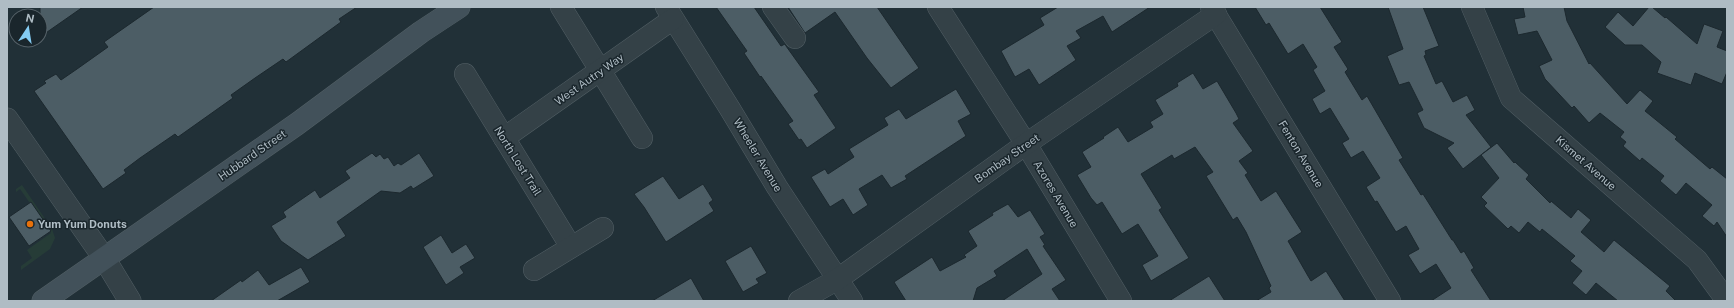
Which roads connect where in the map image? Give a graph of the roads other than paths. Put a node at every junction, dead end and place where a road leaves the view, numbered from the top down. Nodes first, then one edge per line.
1 (459, 7) edge
2 (561, 7) edge
3 (773, 7) edge
4 (938, 7) edge
5 (1472, 7) edge
6 (1214, 11) edge
7 (670, 13) edge
8 (795, 38) dead end
9 (600, 71) junction
10 (464, 74) dead end
11 (7, 120) edge
12 (504, 138) junction
13 (642, 138) dead end
14 (1026, 144) junction
15 (604, 228) dead end
16 (571, 247) junction
17 (104, 258) junction
18 (534, 270) dead end
19 (838, 279) junction
20 (1727, 300) edge
21 (42, 301) edge
22 (130, 301) edge
23 (799, 301) edge
24 (852, 301) edge
25 (1121, 301) edge
26 (1390, 301) edge

1 - 17 main road, Hubbard Street
2 - 9 street
3 - 8 street
4 - 14 street, Azores Avenue
5 - 20 street, Kismet Avenue
6 - 14 street, Bombay Street
6 - 26 street, Fenton Avenue
7 - 9 street, West Autry Way
7 - 19 street, Wheeler Avenue
9 - 12 street, West Autry Way
9 - 13 street
10 - 12 street, North Lost Trail
11 - 17 street
12 - 16 street, North Lost Trail
14 - 19 street, Bombay Street
14 - 25 street, Azores Avenue
15 - 16 street
16 - 18 street
17 - 21 main road, Hubbard Street
17 - 22 street
19 - 23 street, Bombay Street
19 - 24 street, Wheeler Avenue

